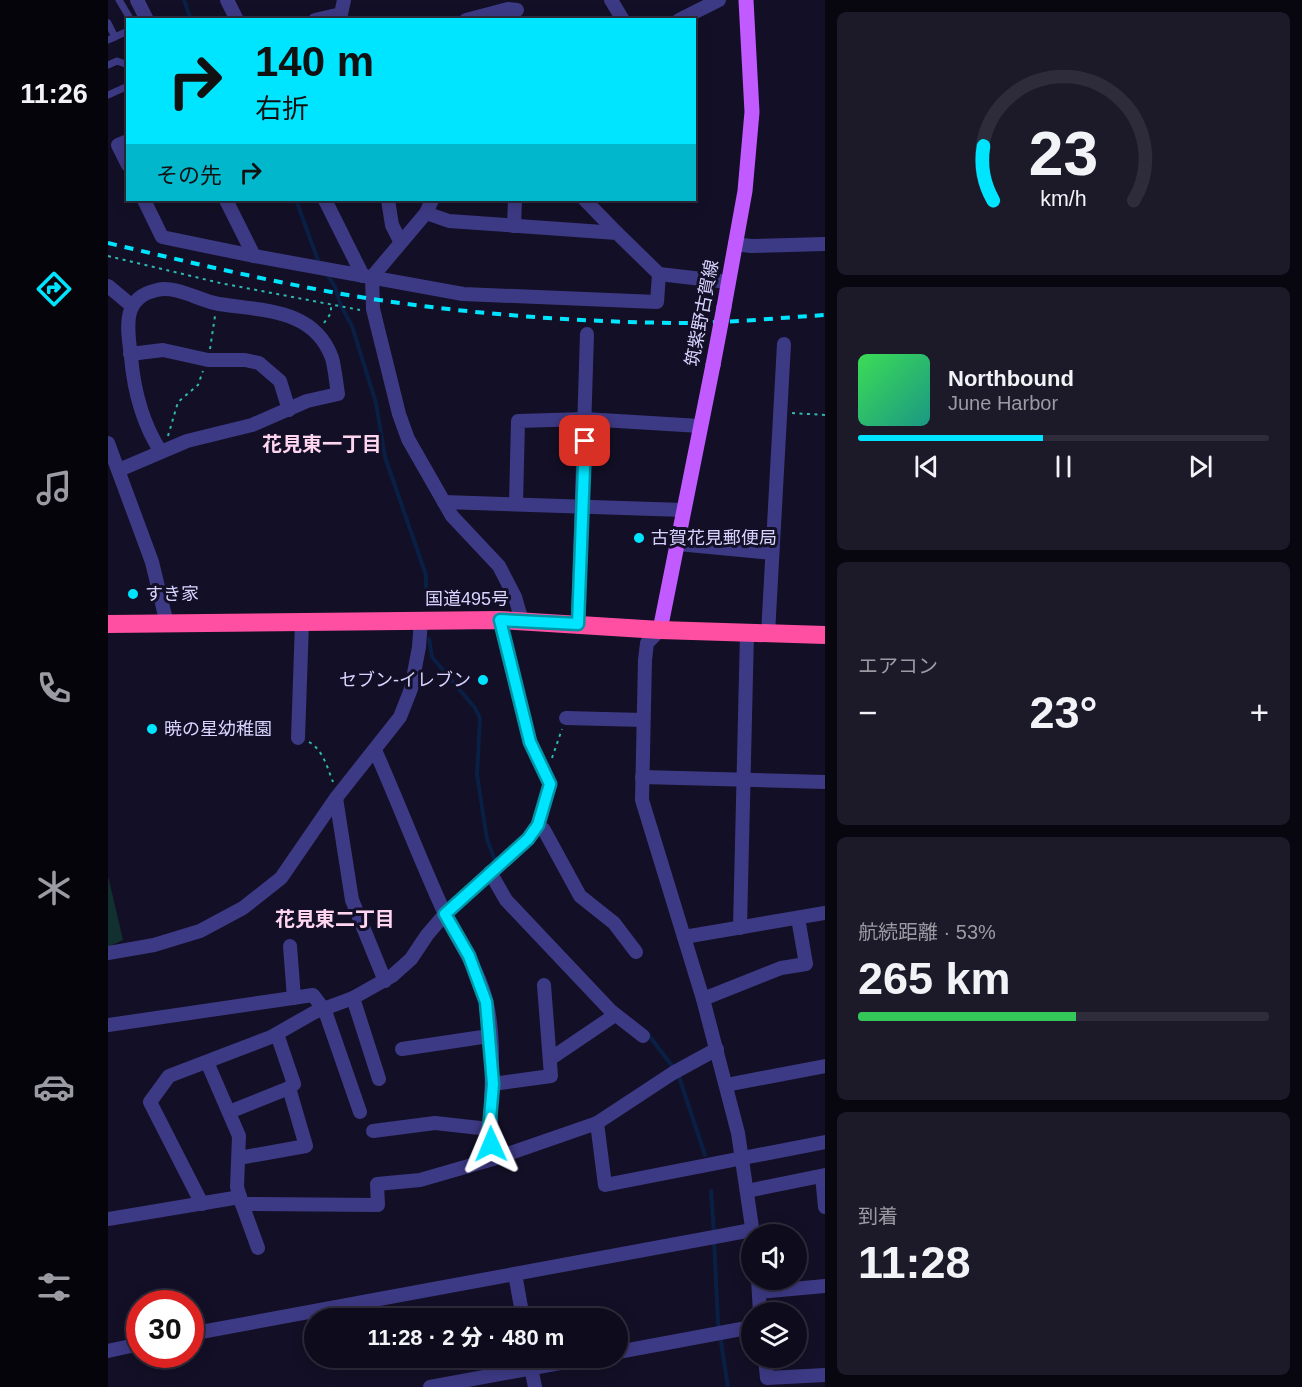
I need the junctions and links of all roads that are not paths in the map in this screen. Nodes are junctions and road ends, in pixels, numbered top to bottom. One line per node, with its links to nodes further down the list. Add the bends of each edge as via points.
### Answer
1 (119, 0): 10 (lane)
2 (137, 0): 11 (street)
3 (227, 0): 12 (street)
4 (344, 0): 13 (street, via 341,14)
5 (610, 0): 15 (street)
6 (719, 0): 8 (street)
7 (746, 0): 37 (main road, 筑紫野古賀線, via 752,112 745,191)
8 (698, 4): 16 (street)
9 (518, 10): 14 (street)
10 (129, 18)
11 (146, 18)
12 (236, 18)
13 (324, 18)
14 (474, 18)
15 (622, 18)
16 (681, 18)
17 (108, 23): 19 (lane)
18 (126, 31): 19 (lane)
19 (111, 39)
20 (126, 64): 21 (lane, via 117,61)
21 (108, 65)
22 (126, 87): 23 (lane)
23 (108, 95)
24 (126, 142): 25 (street, via 118,144)
25 (126, 161)
26 (144, 201): 39 (street, via 162,237)
27 (226, 201): 39 (street)
28 (326, 201): 41 (street)
29 (388, 201): 36 (street, via 392,225)
30 (432, 201): 33 (street)
31 (515, 201): 34 (street)
32 (586, 201): 35 (street)
33 (426, 213): 34 (street, via 449,221); 36 (street)
34 (514, 226): 35 (street)
35 (616, 233): 40 (street)
36 (400, 241): 41 (street)
37 (735, 244): 38 (street); 42 (main road, 筑紫野古賀線)
38 (825, 244)
39 (254, 256): 41 (street)
40 (659, 274): 41 (street, via 657,302 463,294); 42 (street)
41 (367, 277): 54 (street, via 399,414 408,439)
42 (728, 282): 50 (main road, 筑紫野古賀線, bridge)
43 (108, 286): 44 (street)
44 (132, 306): 47 (street, via 126,326); 48 (street, via 158,289 168,290 217,304 283,312 314,330 332,358 338,394)
45 (587, 334): 49 (street)
46 (783, 344): 59 (street)
47 (130, 354): 48 (street, via 163,350 208,360 258,363 280,381); 52 (street, via 137,399)
48 (289, 410): 52 (street)
49 (585, 419): 50 (street); 55 (street, via 518,421); 56 (street)
50 (700, 426): 57 (main road, 筑紫野古賀線)
51 (108, 443): 53 (street)
52 (161, 452): 53 (street)
53 (119, 470): 65 (street, via 152,562)
54 (444, 502): 55 (street); 62 (street, via 452,516 499,566)
55 (516, 504): 56 (street)
56 (584, 506): 57 (street); 66 (street)
57 (684, 510): 58 (main road, 筑紫野古賀線)
58 (678, 544): 59 (street); 67 (main road, 筑紫野古賀線)
59 (772, 553): 69 (street)
60 (421, 620): 61 (highway, 国道495号); 63 (highway, 国道495号); 74 (street, via 406,705)
61 (500, 620): 62 (highway, 国道495号); 79 (street, via 530,742 550,784)
62 (522, 621): 66 (highway, 国道495号)
63 (302, 622): 65 (highway, 国道495号); 73 (street)
64 (108, 624): 65 (highway, 国道495号)
65 (167, 624)
66 (578, 624): 67 (highway, 国道495号)
67 (660, 630): 68 (highway, 国道495号); 72 (street, via 647,643)
68 (747, 633): 69 (highway, 国道495号); 76 (street)
69 (768, 634): 70 (highway, 国道495号)
70 (825, 635)
71 (566, 718): 72 (street)
72 (643, 720): 75 (street)
73 (298, 738)
74 (375, 750): 78 (street); 82 (street)
75 (642, 777): 76 (street); 85 (street, via 642,800)
76 (745, 778): 77 (street); 84 (street)
77 (825, 782)
78 (336, 798): 88 (street, via 281,878 243,908 200,931); 89 (street, via 352,900)
79 (538, 825): 80 (street, via 528,839); 87 (street, via 580,896 614,923)
80 (490, 872): 82 (street); 95 (street, via 506,900)
81 (825, 913): 83 (street)
82 (445, 914): 89 (street, via 411,959); 98 (street, via 479,980 486,1002)
83 (798, 918): 84 (street); 93 (street, via 806,964 781,968)
84 (740, 928): 85 (street)
85 (684, 937): 93 (street)
86 (290, 946): 91 (street)
87 (636, 952)
88 (108, 953)
89 (385, 981): 92 (street)
90 (544, 985): 102 (street)
91 (294, 998): 94 (street, via 313,995); 96 (street)
92 (353, 998): 94 (street); 105 (street)
93 (703, 999): 101 (street)
94 (325, 1011): 97 (street, via 315,1012); 110 (street)
95 (615, 1015): 99 (street); 102 (street)
96 (108, 1025)
97 (277, 1034): 103 (street); 108 (street, via 294,1084)
98 (489, 1036): 100 (street); 106 (street)
99 (643, 1036)
100 (402, 1049)
101 (717, 1049): 107 (street); 111 (street)
102 (550, 1059): 106 (street, via 551,1076)
103 (207, 1062): 109 (street); 121 (street, via 169,1076 150,1102)
104 (825, 1066): 107 (street)
105 (380, 1079)
106 (493, 1084): 112 (street)
107 (726, 1085): 117 (street)
108 (289, 1088): 109 (street); 115 (street, via 306,1146)
109 (229, 1112): 115 (street, via 239,1136)
110 (360, 1112)
111 (597, 1123): 116 (street); 117 (street, via 605,1185)
112 (489, 1130): 113 (street, via 435,1124); 116 (street)
113 (373, 1131)
114 (825, 1142): 117 (street)
115 (239, 1158): 120 (street, via 237,1188)
116 (493, 1159): 120 (street, via 420,1180 378,1184 378,1205)
117 (742, 1159): 119 (street)
118 (824, 1175): 119 (street); 122 (street)
119 (747, 1191): 124 (street)
120 (241, 1201): 121 (street); 126 (street)
121 (202, 1204): 123 (street)
122 (825, 1207)
123 (108, 1219)
124 (752, 1224)
125 (741, 1233): 127 (street)
126 (258, 1248)
127 (515, 1274): 130 (street); 132 (street)
128 (807, 1287): 129 (street)
129 (825, 1287)
130 (521, 1308)
131 (741, 1329): 134 (street)
132 (204, 1331)
133 (126, 1347): 135 (street)
134 (628, 1350)
135 (108, 1351)
136 (509, 1368): 140 (street)
137 (531, 1368): 141 (street)
138 (766, 1368): 139 (street, via 767,1378)
139 (825, 1375)
140 (430, 1387)
141 (535, 1387)

